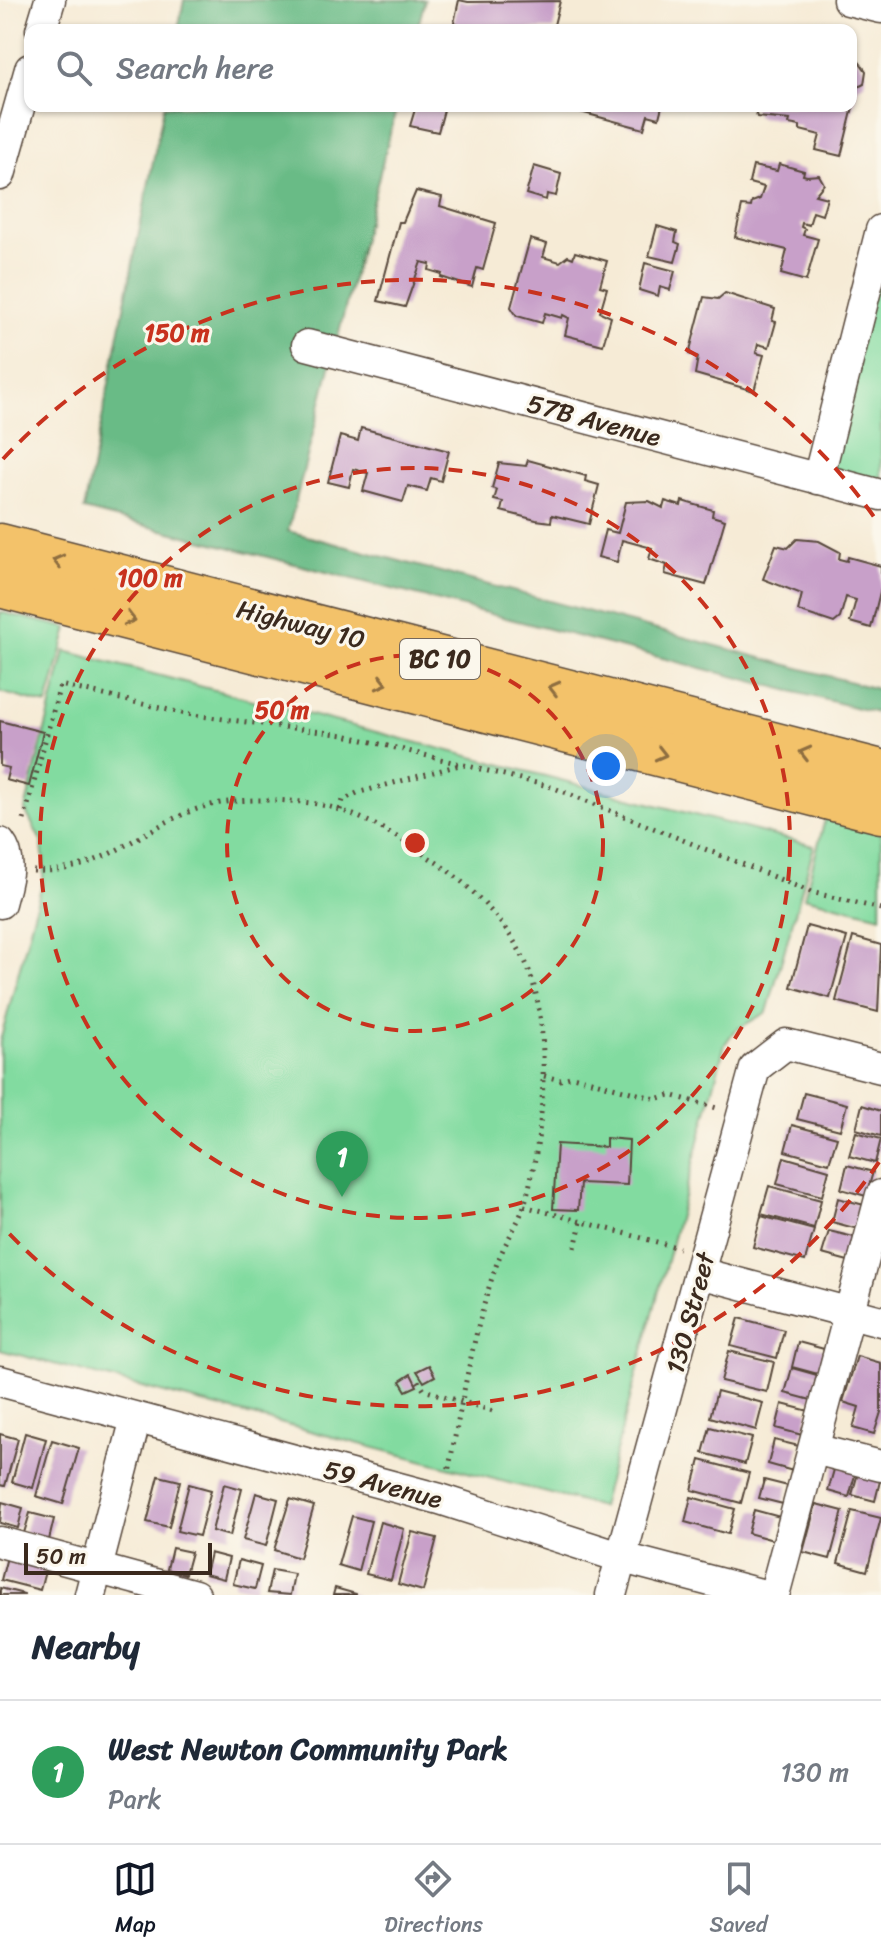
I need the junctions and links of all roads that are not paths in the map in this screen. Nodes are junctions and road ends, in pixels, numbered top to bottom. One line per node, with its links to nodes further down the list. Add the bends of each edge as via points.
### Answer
1 (50, 0): 4 (street)
2 (848, 0): 3 (street)
3 (881, 8)
4 (43, 24)
5 (24, 90): 6 (street)
6 (0, 175)
7 (881, 230): 9 (street)
8 (307, 345): 9 (street, 57B Avenue)
9 (818, 479): 10 (street, 57B Avenue)
10 (881, 495)
11 (0, 546): 13 (highway, Highway 10 / BC 10, one-way to 11)
12 (0, 585): 14 (highway, Highway 10 / BC 10, one-way to 14)
13 (881, 772)
14 (881, 811)
15 (9, 855): 16 (street)
16 (0, 903)
17 (881, 1068): 19 (street, 130 Street, via 786,1044 755,1068)
18 (881, 1195): 20 (street)
19 (696, 1262): 20 (street); 27 (street, 130 Street)
20 (851, 1313): 21 (street); 24 (street)
21 (881, 1321)
22 (0, 1381): 23 (street, 59 Avenue)
23 (136, 1418): 27 (street, 59 Avenue, via 440,1499); 28 (street)
24 (814, 1449): 25 (street); 32 (street)
25 (881, 1466)
26 (0, 1542): 28 (street)
27 (623, 1558): 30 (street, 130 Street); 31 (street, 59 Avenue)
28 (93, 1582): 29 (street)
29 (195, 1595)
30 (611, 1595)
31 (764, 1595)
32 (774, 1595)

